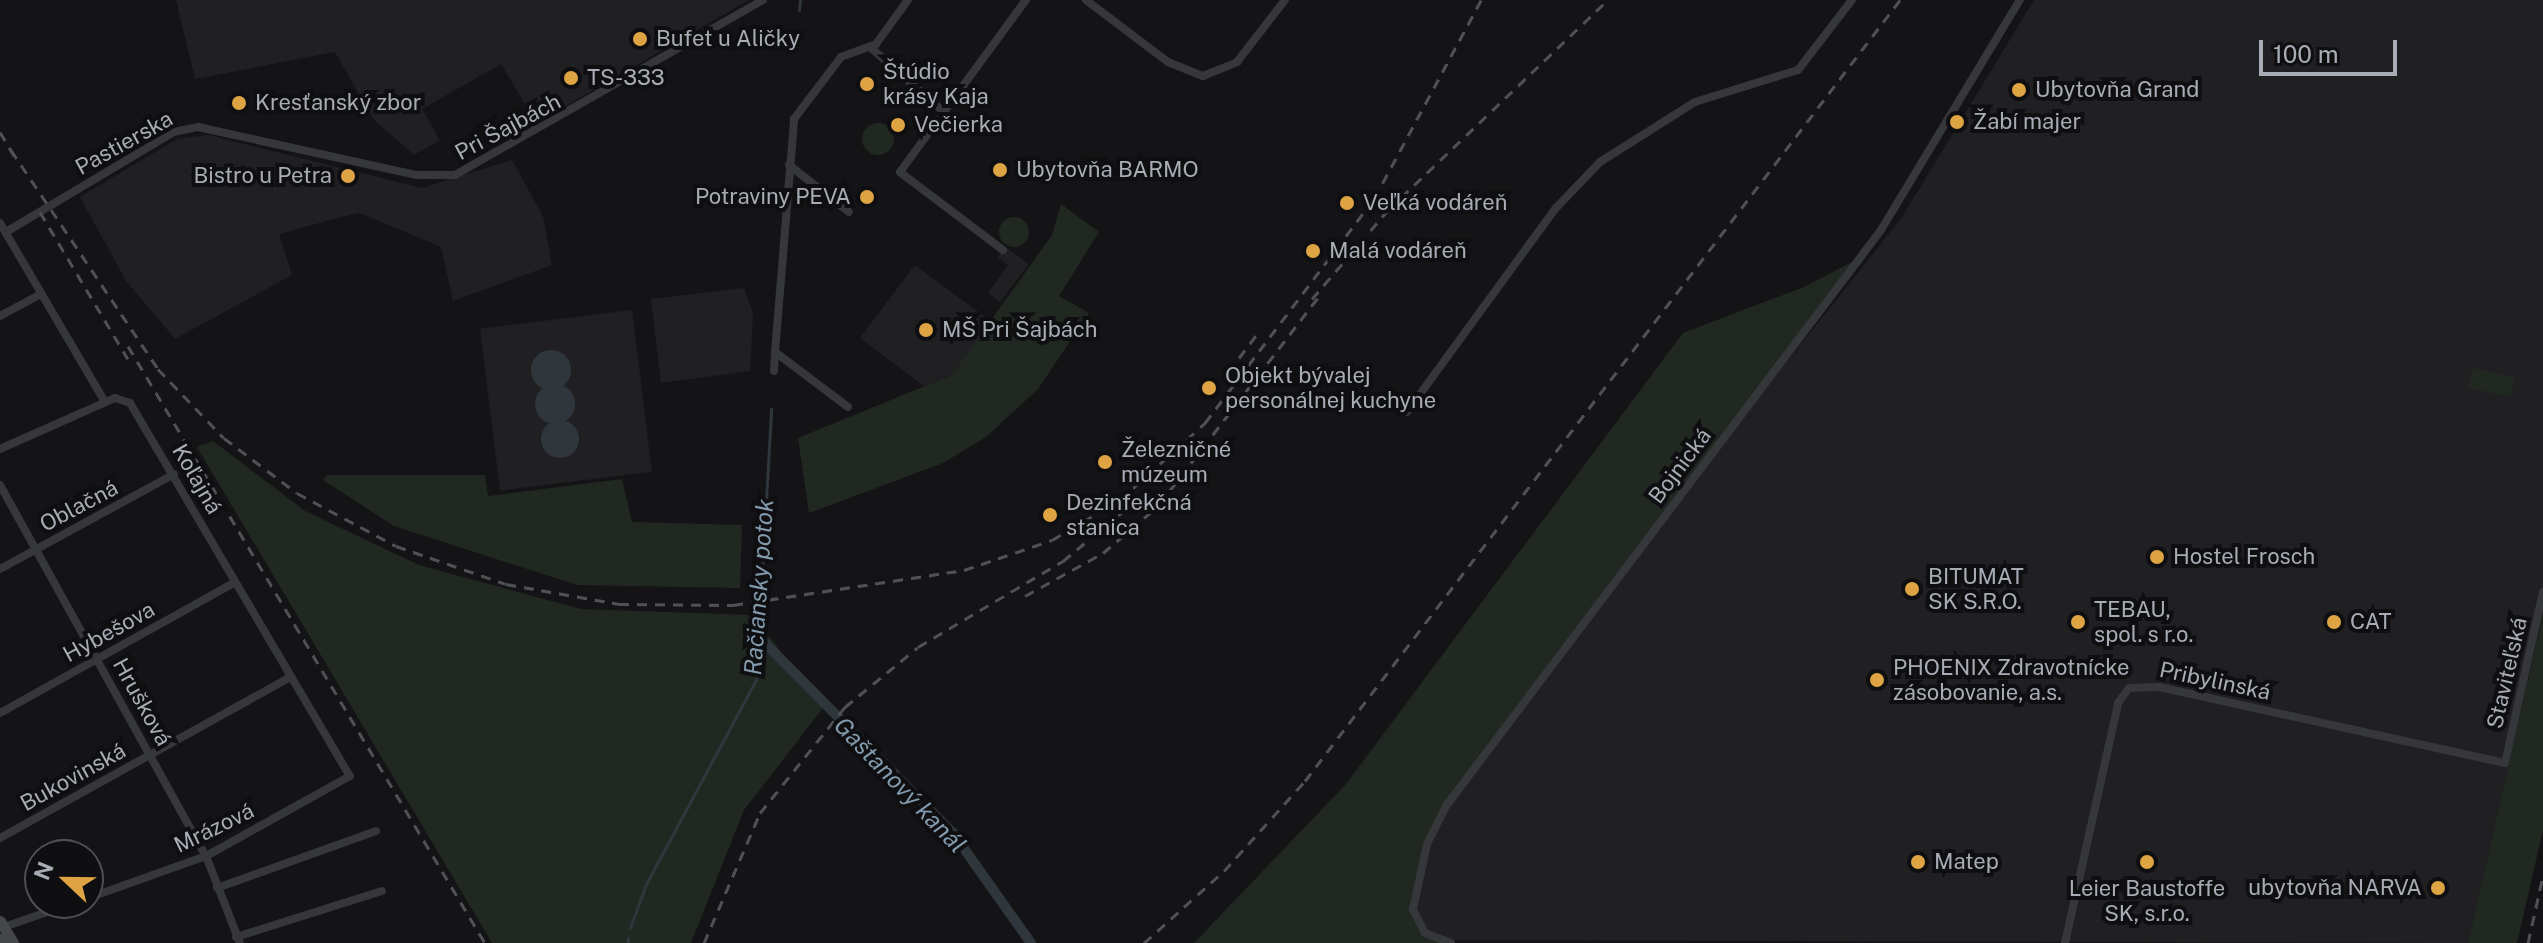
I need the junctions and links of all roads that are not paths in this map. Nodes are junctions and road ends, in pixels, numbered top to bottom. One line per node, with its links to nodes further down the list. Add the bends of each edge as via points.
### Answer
1 (763, 0): 10 (street, Pri Šajbách, via 455,175 417,175)
2 (908, 0): 8 (street)
3 (1026, 0): 9 (street)
4 (1086, 0): 5 (street, via 1168,62 1203,76 1223,72)
5 (1285, 0)
6 (1852, 0): 21 (street, via 1798,70 1695,102 1600,162 1556,208 1407,412)
7 (2020, 0): 46 (street, Bojnická, via 1886,224 1446,806 1427,844 1413,909 1425,933)
8 (870, 47): 9 (street, via 882,64); 11 (street, via 841,57 794,119)
9 (944, 112): 15 (street, via 900,172)
10 (198, 127): 14 (street, Pastierska, via 174,132)
11 (789, 165): 12 (street); 18 (street)
12 (849, 212)
13 (0, 223): 14 (street)
14 (6, 232): 16 (street)
15 (1003, 250)
16 (41, 294): 17 (street); 20 (street)
17 (0, 316)
18 (775, 352): 19 (street); 22 (street)
19 (774, 371)
20 (105, 402): 23 (street); 24 (street, Koľajná, via 118,397 131,404)
21 (1398, 405)
22 (848, 407)
23 (0, 449)
24 (174, 474): 26 (street, Oblačná); 28 (street, Koľajná)
25 (0, 485): 26 (street, Hrušková)
26 (34, 550): 27 (street, Oblačná); 30 (street, Hrušková)
27 (0, 569)
28 (235, 582): 30 (street, Hybešova); 31 (street, Koľajná)
29 (2543, 592): 34 (street, Staviteľská)
30 (98, 659): 32 (street, Hybešova); 33 (street, Hrušková)
31 (290, 677): 33 (street, Bukovinská); 35 (street, Koľajná)
32 (0, 713)
33 (151, 755): 37 (street, Bukovinská); 38 (street, Hrušková)
34 (2505, 763): 47 (street, Pribylinská, via 2136,685 2118,703)
35 (350, 776): 38 (street, Mrázová)
36 (376, 831): 39 (street)
37 (0, 838)
38 (206, 856): 39 (street, Hrušková); 41 (street, Mrázová)
39 (217, 888): 44 (street, Hrušková)
40 (382, 891): 44 (street)
41 (104, 892)
42 (34, 919): 43 (street)
43 (2, 932): 45 (main road)
44 (238, 940)
45 (13, 943)
46 (1451, 943)
47 (2065, 943)

